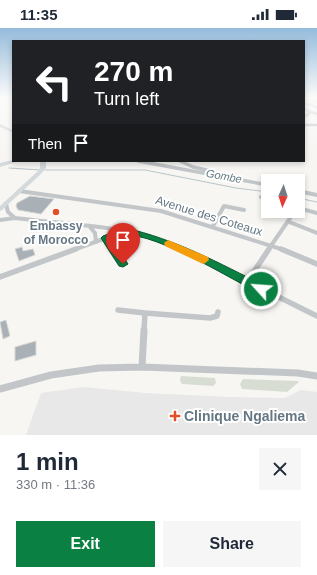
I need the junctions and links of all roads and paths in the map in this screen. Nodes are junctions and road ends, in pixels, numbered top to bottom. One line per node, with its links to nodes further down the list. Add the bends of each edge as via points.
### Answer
1 (0, 125): 4 (main road)
2 (305, 125): 3 (street)
3 (317, 125)
4 (12, 131)
5 (12, 160): 9 (main road)
6 (12, 162): 9 (main road)
7 (144, 162): 12 (street)
8 (183, 162): 11 (street, via 203,170)
9 (0, 164)
10 (42, 167): 13 (main road)
11 (261, 182)
12 (261, 183)
13 (19, 191): 16 (main road); 25 (street, Avenue des Coteaux, via 149,208)
14 (305, 191): 15 (street)
15 (317, 193)
16 (6, 204): 17 (main road); 21 (street, via 8,212)
17 (0, 209)
18 (244, 210): 25 (street, via 224,206)
19 (305, 210): 20 (street)
20 (317, 213)
21 (16, 218): 23 (street); 26 (street)
22 (291, 218): 24 (street)
23 (0, 220)
24 (289, 222): 28 (street); 31 (street)
25 (213, 226): 31 (street, Avenue des Coteaux)
26 (90, 227): 27 (street); 30 (street, via 95,233)
27 (125, 232): 29 (street); 35 (street, via 177,247)
28 (317, 233)
29 (106, 238): 30 (street); 32 (street)
30 (96, 242): 34 (street)
31 (273, 246): 33 (street, Avenue des Coteaux); 35 (street)
32 (123, 264)
33 (317, 264)
34 (0, 276)
35 (247, 282): 39 (street)
36 (118, 310): 38 (street)
37 (218, 312): 38 (street, via 210,318)
38 (145, 313): 40 (street)
39 (317, 316)
40 (142, 367): 41 (street, via 298,373); 42 (street, via 71,371)
41 (317, 376)
42 (0, 389)

